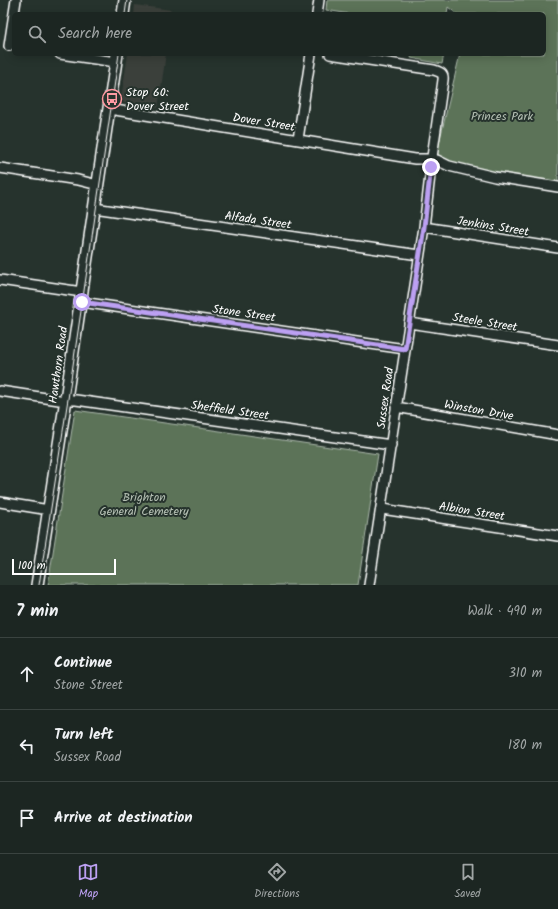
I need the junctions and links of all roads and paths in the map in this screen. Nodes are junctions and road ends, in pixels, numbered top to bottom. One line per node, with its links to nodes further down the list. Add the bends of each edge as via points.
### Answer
1 (16, 0): 4 (street)
2 (125, 0): 5 (main road)
3 (319, 0): 6 (street)
4 (14, 12)
5 (123, 12)
6 (317, 12)
7 (12, 23): 8 (street)
8 (8, 46)
9 (88, 56): 12 (street)
10 (311, 56): 14 (street)
11 (343, 56): 15 (street, Sussex Road, via 434,70 442,74)
12 (116, 58): 13 (main road, Hawthorn Road)
13 (109, 109): 14 (street, Dover Street); 17 (main road, Hawthorn Road)
14 (298, 139): 15 (street, Dover Street)
15 (432, 162): 18 (street, Dover Street, via 495,177); 20 (street, Sussex Road)
16 (0, 168): 17 (street)
17 (98, 183): 19 (main road, Hawthorn Road)
18 (558, 187)
19 (94, 208): 22 (street, Alfada Street); 24 (main road, Hawthorn Road)
20 (424, 227): 21 (street, Jenkins Street); 22 (street, Sussex Road)
21 (558, 248)
22 (419, 255): 25 (street, Sussex Road)
23 (0, 280): 24 (street, Stone Street)
24 (81, 297): 27 (street, Stone Street); 29 (main road, Hawthorn Road)
25 (409, 322): 26 (street, Steele Street); 27 (street, Sussex Road)
26 (558, 345)
27 (405, 349): 30 (street, Sussex Road)
28 (0, 391): 29 (street, Sheffield Street)
29 (66, 399): 32 (street, Sheffield Street); 35 (main road, Hawthorn Road)
30 (396, 407): 31 (street, Winston Drive); 32 (street, Sussex Road)
31 (558, 436)
32 (391, 445): 34 (street, Sussex Road)
33 (0, 502): 35 (street)
34 (382, 509): 36 (street, Albion Street); 38 (street, Sussex Road)
35 (49, 510): 37 (main road, Hawthorn Road)
36 (558, 536)
37 (37, 585)
38 (370, 585)

